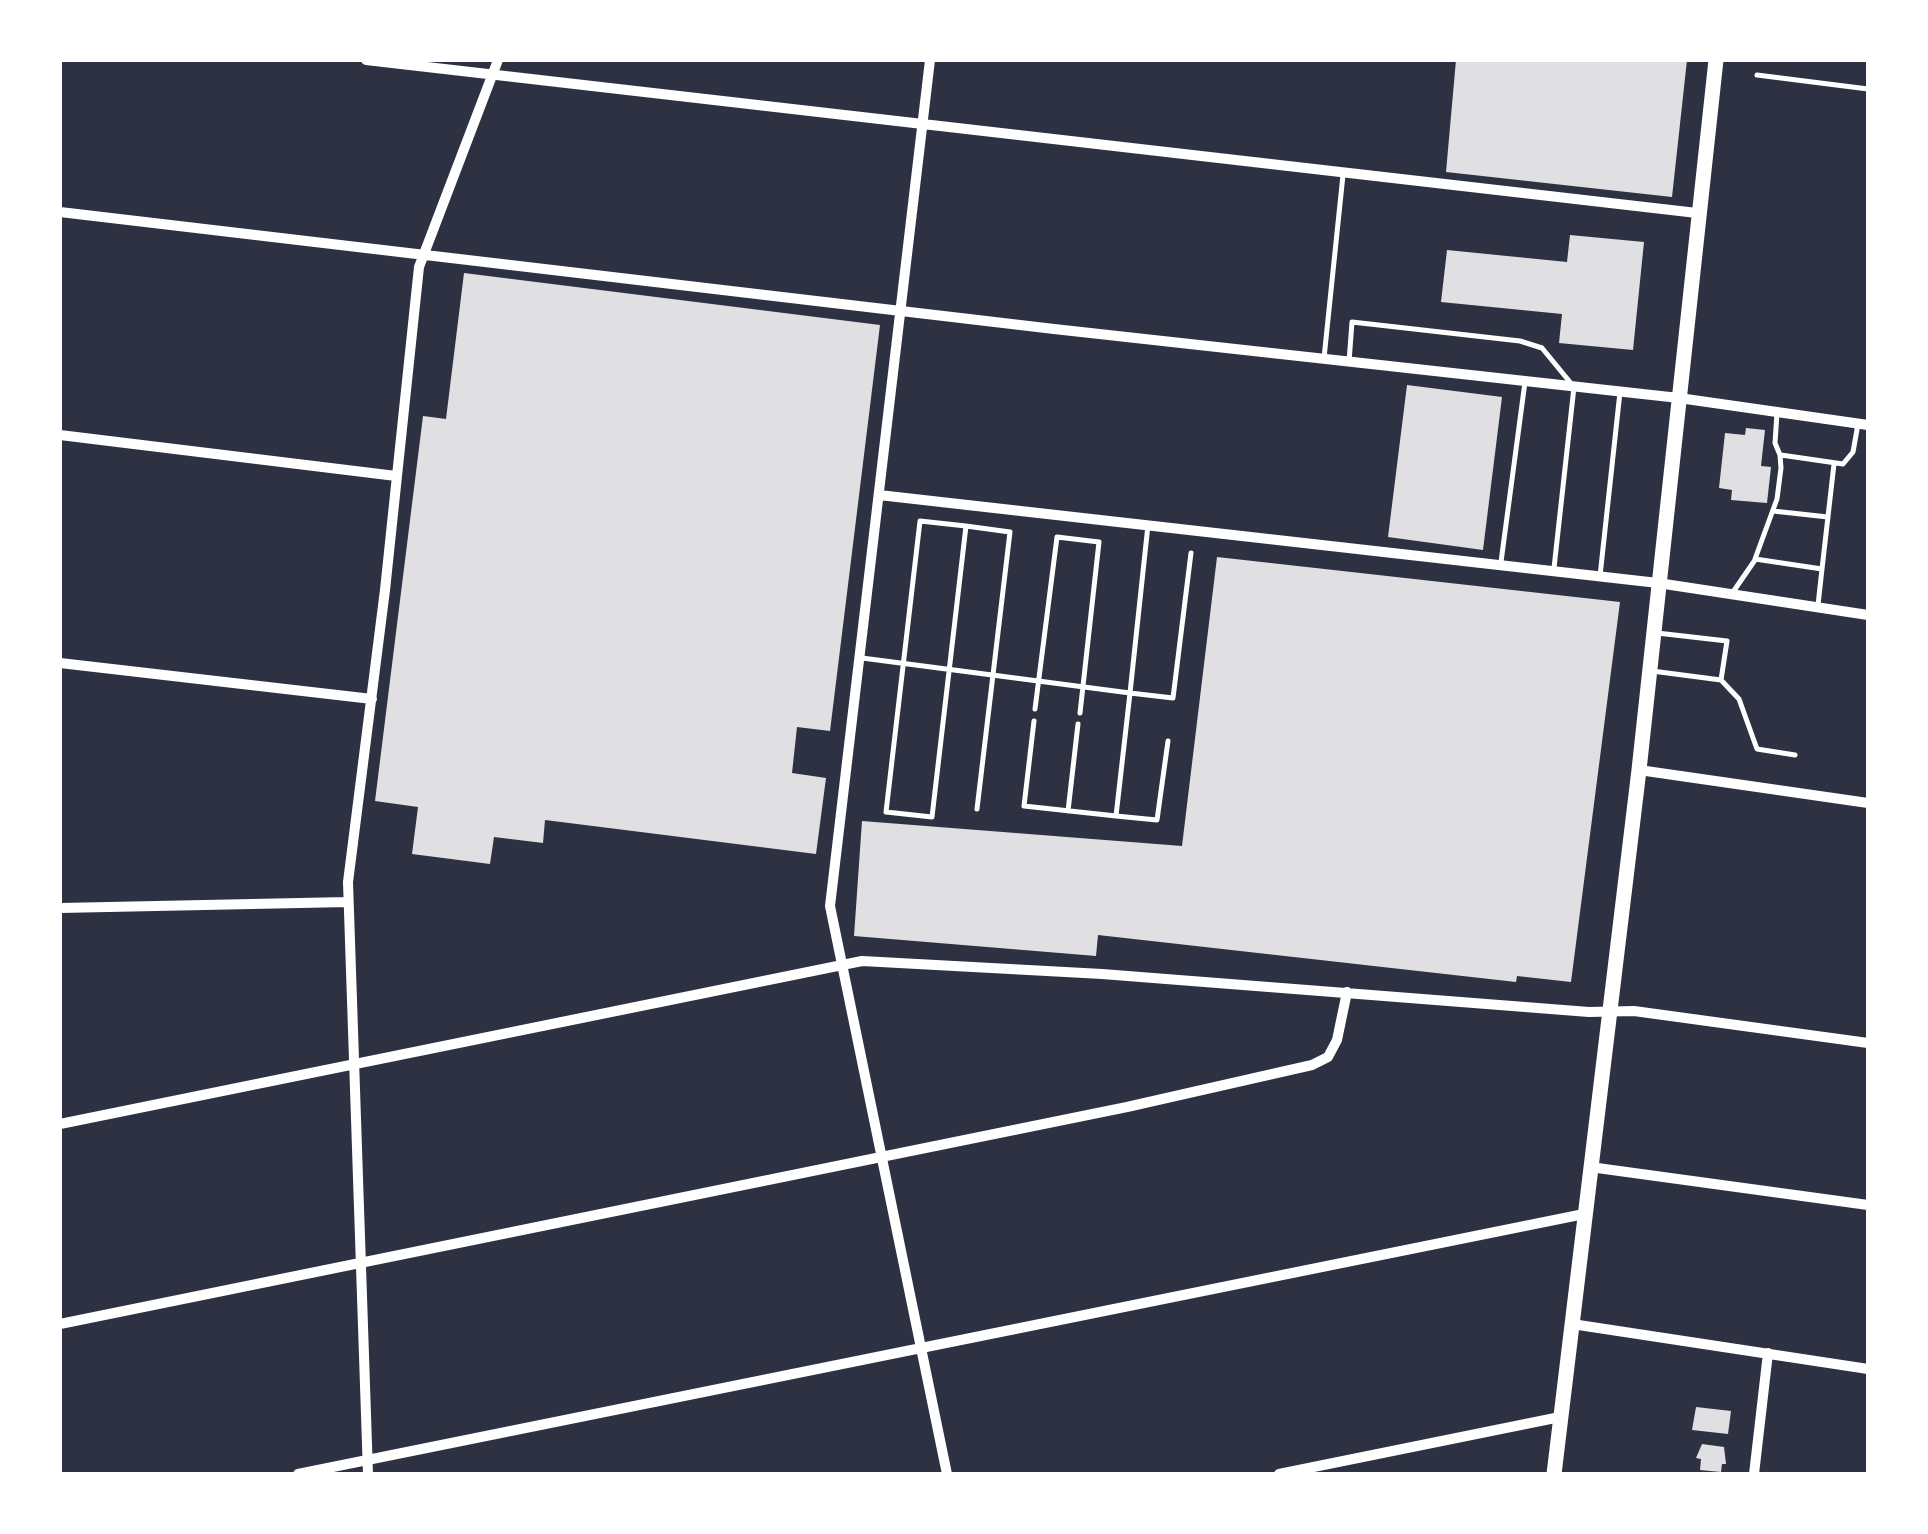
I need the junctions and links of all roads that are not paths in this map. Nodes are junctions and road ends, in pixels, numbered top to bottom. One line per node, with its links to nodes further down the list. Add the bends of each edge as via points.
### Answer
1 (366, 60): 5 (street)
2 (498, 60): 5 (street)
3 (930, 60): 8 (street)
4 (1716, 60): 11 (main road)
5 (493, 74): 8 (street); 12 (street)
6 (1757, 75): 7 (lane)
7 (1868, 88)
8 (924, 124): 9 (street); 13 (street)
9 (1344, 172): 11 (street); 14 (lane)
10 (60, 212): 12 (street)
11 (1697, 212): 19 (main road)
12 (424, 254): 13 (street); 25 (street)
13 (900, 308): 14 (street); 26 (street)
14 (1323, 360): 15 (street)
15 (1349, 363): 16 (street); 17 (lane, via 1352,322 1371,324 1533,345)
16 (1525, 382): 17 (street); 33 (lane)
17 (1574, 388): 18 (street); 35 (lane)
18 (1620, 392): 19 (street); 36 (lane)
19 (1678, 398): 20 (street); 37 (main road)
20 (1777, 413): 21 (street); 23 (lane)
21 (1863, 424): 24 (lane, via 1850,458)
22 (60, 435): 25 (street)
23 (1780, 455): 24 (lane); 27 (lane)
24 (1834, 464): 28 (lane)
25 (396, 476): 52 (street)
26 (879, 496): 30 (street); 42 (street)
27 (1773, 511): 28 (lane); 32 (lane)
28 (1828, 517): 34 (lane)
29 (966, 526): 44 (lane, via 920,521); 45 (lane); 47 (lane, via 1010,532)
30 (1148, 526): 33 (street); 51 (lane)
31 (1191, 553): 51 (lane, via 1174,698)
32 (1755, 559): 34 (lane); 38 (lane)
33 (1500, 565): 35 (street)
34 (1822, 569): 39 (lane)
35 (1554, 571): 36 (street)
36 (1600, 576): 37 (street)
37 (1658, 583): 38 (street); 41 (main road)
38 (1731, 594): 39 (street)
39 (1817, 607): 40 (street)
40 (1868, 615)
41 (1653, 632): 46 (main road); 48 (lane, via 1727,641)
42 (859, 657): 44 (lane); 66 (street, via 830,906)
43 (60, 663): 52 (street)
44 (904, 664): 45 (lane); 45 (lane, via 886,812 932,817)
45 (948, 670): 47 (lane)
46 (1649, 670): 48 (lane); 59 (main road)
47 (993, 676): 49 (lane); 61 (lane)
48 (1721, 680): 58 (lane, via 1738,699 1757,749)
49 (1038, 682): 50 (lane); 50 (lane, via 1057,537 1100,542); 53 (lane)
50 (1082, 687): 51 (lane); 54 (lane)
51 (1130, 693): 63 (lane)
52 (372, 699): 64 (street)
53 (1035, 709)
54 (1080, 713)
55 (1034, 720): 62 (lane, via 1024,806)
56 (1078, 724): 62 (lane)
57 (1168, 741): 63 (lane, via 1157,820)
58 (1795, 756)
59 (1639, 770): 60 (street); 68 (main road)
60 (1868, 803)
61 (977, 809)
62 (1068, 811): 63 (lane)
63 (1116, 816)
64 (348, 902): 65 (street); 70 (street)
65 (60, 908)
66 (842, 964): 67 (street); 70 (street); 72 (street)
67 (1347, 992): 68 (street); 72 (street, via 1337,1040 1328,1057 1312,1064)
68 (1609, 1011): 69 (street); 73 (main road)
69 (1868, 1043)
70 (354, 1063): 71 (street); 76 (street)
71 (60, 1124)
72 (881, 1156): 76 (street); 79 (street)
73 (1590, 1167): 74 (street); 75 (main road)
74 (1868, 1205)
75 (1584, 1214): 78 (main road); 79 (street)
76 (361, 1264): 77 (street); 83 (street)
77 (60, 1324)
78 (1572, 1324): 80 (street); 82 (main road)
79 (920, 1348): 83 (street); 86 (street)
80 (1768, 1352): 81 (street); 89 (street)
81 (1868, 1369)
82 (1560, 1417): 87 (street); 88 (main road)
83 (367, 1460): 84 (street); 85 (street)
84 (298, 1474)
85 (368, 1474)
86 (947, 1474)
87 (1279, 1474)
88 (1554, 1474)
89 (1754, 1474)

